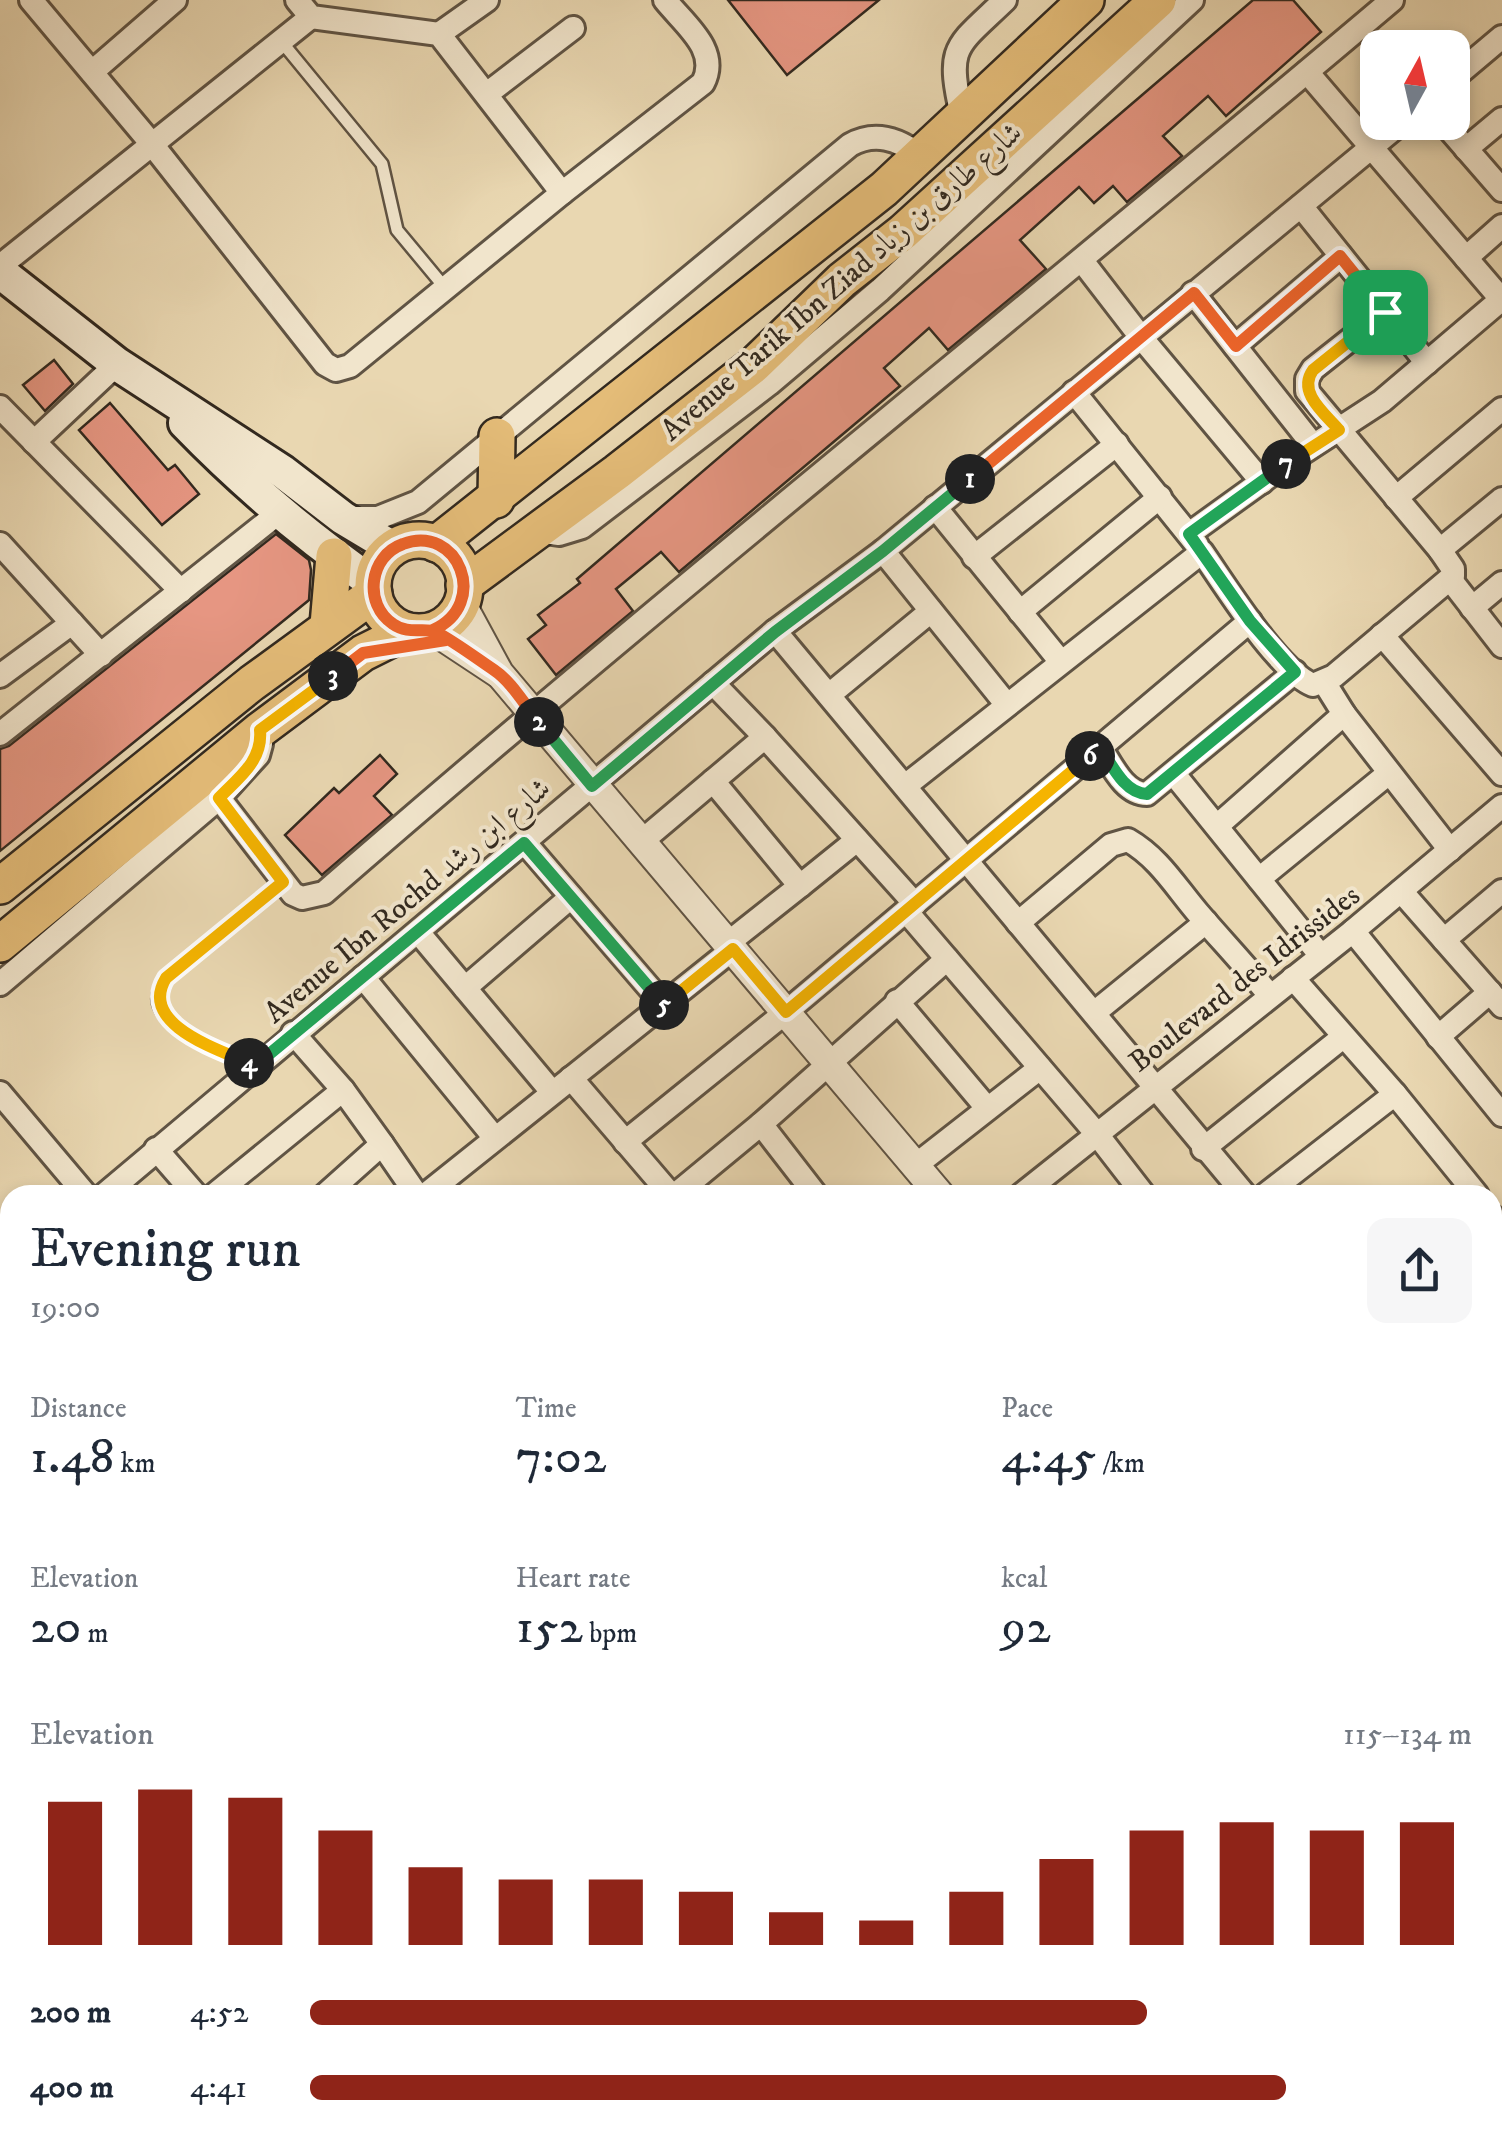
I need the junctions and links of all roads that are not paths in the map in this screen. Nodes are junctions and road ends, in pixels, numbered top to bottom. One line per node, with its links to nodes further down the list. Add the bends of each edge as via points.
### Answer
1 (30, 0): 16 (street)
2 (176, 0): 16 (street)
3 (487, 0): 12 (street)
4 (665, 0): 28 (street, via 707,50 703,83)
5 (1005, 0): 19 (street, via 964,40 953,61)
6 (1086, 0): 19 (main road, Avenue Tarik Ibn Ziad شارع طارق بن زياد)
7 (1158, 0): 43 (main road, Avenue Tarik Ibn Ziad شارع طارق بن زياد, via 842,280)
8 (1192, 0): 43 (street, via 880,290)
9 (1392, 0): 17 (street)
10 (304, 8): 12 (street); 14 (street)
11 (573, 28): 18 (street)
12 (440, 34): 18 (street)
13 (1502, 37): 15 (street)
14 (281, 41): 23 (street); 35 (lane, via 382,164 396,230)
15 (1470, 65)
16 (92, 72): 23 (street)
17 (1308, 72): 24 (street); 33 (street)
18 (488, 93): 28 (street)
19 (962, 116): 26 (main road, Avenue Tarik Ibn Ziad شارع طارق بن زياد)
20 (1502, 119): 25 (street)
21 (1381, 140): 24 (street, Avenue Ibn Rochd شارع ابن رشد)
22 (1458, 140): 25 (street)
23 (151, 143): 34 (street); 35 (street, via 336,370 350,366)
24 (1372, 148): 29 (street, Avenue Ibn Rochd شارع ابن رشد); 32 (street)
25 (1466, 149): 27 (street)
26 (919, 155): 49 (street, via 886,138 850,145); 57 (main road, Avenue Tarik Ibn Ziad شارع طارق بن زياد, via 817,245)
27 (1502, 190)
28 (562, 192): 35 (street)
29 (1301, 206): 31 (street); 36 (street, Avenue Ibn Rochd شارع ابن رشد)
30 (1502, 226): 32 (street)
31 (1340, 256): 38 (street); 40 (street)
32 (1466, 258): 37 (street)
33 (1082, 262): 39 (street); 93 (street)
34 (0, 269): 42 (main road)
35 (446, 289)
36 (1194, 293): 39 (street, Avenue Ibn Rochd شارع ابن رشد); 40 (street)
37 (1502, 300): 41 (street)
38 (1385, 312): 41 (street); 48 (street, via 1306,379)
39 (1140, 336): 45 (street, Avenue Ibn Rochd شارع ابن رشد); 53 (street)
40 (1236, 346): 52 (street)
41 (1427, 363): 48 (street)
42 (117, 364): 44 (main road); 50 (street)
43 (762, 374): 73 (main road, Avenue Tarik Ibn Ziad شارع طارق بن زياد, via 538,531)
44 (151, 387): 59 (main road); 60 (main road)
45 (1074, 392): 51 (street); 58 (street, Avenue Ibn Rochd شارع ابن رشد)
46 (0, 408): 50 (street)
47 (1502, 409): 55 (street)
48 (1339, 430): 52 (street); 55 (street)
49 (497, 436): 57 (main road); 60 (street, via 408,508 378,518)
50 (34, 442): 72 (street)
51 (1117, 444): 54 (street); 68 (street)
52 (1313, 445): 53 (street)
53 (1262, 482): 61 (street)
54 (1160, 498): 61 (street); 76 (street)
55 (1396, 498): 65 (street)
56 (1502, 499): 65 (street)
57 (496, 500): 63 (main road, Avenue Tarik Ibn Ziad شارع طارق بن زياد)
58 (935, 508): 66 (street, Avenue Ibn Rochd شارع ابن رشد); 68 (street)
59 (280, 511): 67 (main road); 72 (street)
60 (344, 518): 64 (main road)
61 (1196, 543): 77 (street); 85 (street)
62 (0, 544): 78 (street)
63 (436, 544): 64 (main road); 73 (main road, via 458,563)
64 (393, 548): 71 (main road, via 382,559)
65 (1440, 550): 69 (street, via 1453,569)
66 (883, 551): 75 (street); 80 (street, Avenue Ibn Rochd شارع ابن رشد)
67 (334, 556): 71 (main road); 79 (main road)
68 (974, 556): 76 (street)
69 (1450, 579): 74 (street); 82 (street)
70 (1502, 584): 74 (street)
71 (374, 588): 79 (main road); 81 (main road, via 393,625)
72 (181, 591): 84 (street)
73 (463, 594): 81 (main road, Avenue Tarik Ibn Ziad شارع طارق بن زياد, via 450,620); 87 (street)
74 (1472, 608): 83 (street)
75 (931, 611): 91 (street); 92 (street)
76 (1020, 612): 85 (street)
77 (1250, 621): 86 (street); 98 (street)
78 (72, 623): 84 (street); 88 (street)
79 (328, 626): 115 (main road)
80 (775, 632): 90 (street, Avenue Ibn Rochd شارع ابن رشد); 91 (street)
81 (429, 634): 87 (street); 95 (main road, Avenue Tarik Ibn Ziad شارع طارق بن زياد, via 363,653)
82 (1382, 635): 89 (street); 101 (street)
83 (1502, 646)
84 (101, 655): 96 (street)
85 (1061, 662): 92 (street)
86 (1295, 672): 89 (street, via 1308,684); 100 (street)
87 (499, 673): 93 (street)
88 (0, 676)
89 (1324, 682): 94 (street)
90 (712, 683): 97 (street); 103 (street, Avenue Ibn Rochd شارع ابن رشد)
91 (829, 694): 104 (street)
92 (1007, 705): 104 (street)
93 (531, 712): 103 (street); 114 (street, via 324,893 302,898)
94 (1344, 714): 99 (street); 107 (street)
95 (260, 730): 105 (street, via 258,756); 126 (main road, Avenue Tarik Ibn Ziad شارع طارق بن زياد)
96 (0, 734)
97 (765, 737): 102 (street); 108 (street)
98 (1100, 747): 100 (street, via 1134,793 1147,794); 112 (street)
99 (1390, 773): 111 (street); 113 (street)
100 (1174, 774): 107 (street)
101 (1502, 774)
102 (713, 781): 109 (street); 116 (street)
103 (592, 786): 109 (street); 110 (street, Avenue Ibn Rochd شارع ابن رشد)
104 (906, 786): 112 (street)
105 (219, 798): 114 (street); 132 (street)
106 (1502, 806): 111 (street, Boulevard des Idrissides)
107 (1217, 826): 113 (street)
108 (857, 840): 116 (street); 120 (street)
109 (642, 841): 127 (street)
110 (524, 843): 119 (street); 124 (street, Avenue Ibn Rochd شارع ابن رشد)
111 (1450, 850): 117 (street, Boulevard des Idrissides)
112 (965, 859): 120 (street); 122 (street)
113 (1259, 879): 128 (street)
114 (283, 882): 144 (lane, via 166,978 158,1000 197,1040)
115 (0, 886)
116 (800, 886): 127 (street)
117 (1401, 891): 123 (street, Boulevard des Idrissides); 125 (street)
118 (1502, 891): 125 (street)
119 (571, 897): 133 (street); 137 (street)
120 (910, 908): 129 (street); 138 (street)
121 (1206, 922): 122 (street, via 1159,863 1128,840 1105,850); 134 (street); 139 (street)
122 (1018, 923): 139 (street)
123 (1353, 931): 128 (street, Boulevard des Idrissides); 142 (street)
124 (418, 932): 130 (street, Avenue Ibn Rochd شارع ابن رشد); 133 (street)
125 (1444, 940): 135 (street)
126 (0, 944)
127 (731, 946): 137 (street); 138 (street)
128 (1320, 956): 131 (street, Boulevard des Idrissides)
129 (947, 959): 136 (street); 145 (street)
130 (363, 976): 140 (street, Avenue Ibn Rochd شارع ابن رشد); 155 (street)
131 (1293, 978): 134 (street, Boulevard des Idrissides); 141 (street)
132 (0, 984)
133 (465, 988): 146 (street)
134 (1270, 996): 147 (street, Boulevard des Idrissides)
135 (1497, 998): 142 (street)
136 (897, 1001): 143 (street); 151 (street)
137 (665, 1006): 146 (street)
138 (786, 1012): 143 (street); 156 (street)
139 (1094, 1013): 147 (street)
140 (293, 1033): 144 (street, Avenue Ibn Rochd شارع ابن رشد); 148 (street)
141 (1343, 1037): 150 (street); 159 (street)
142 (1438, 1037): 152 (street)
143 (828, 1064): 153 (street); 160 (street)
144 (255, 1066): 158 (street, Avenue Ibn Rochd شارع ابن رشد)
145 (1040, 1068): 151 (street); 154 (street)
146 (562, 1085): 155 (street); 156 (street)
147 (1155, 1086): 154 (street, Boulevard des Idrissides); 159 (street)
148 (343, 1090): 157 (street); 164 (street)
149 (0, 1093): 161 (street)
150 (1395, 1094): 175 (street); 176 (street)
151 (987, 1108): 160 (street)
152 (1502, 1115)
153 (761, 1124): 169 (street); 170 (street)
154 (1096, 1133): 172 (street, Boulevard des Idrissides); 173 (street)
155 (494, 1137): 167 (street)
156 (625, 1142): 168 (street)
157 (382, 1144): 165 (street); 166 (street)
158 (156, 1149): 162 (street, Avenue Ibn Rochd شارع ابن رشد); 163 (street)
159 (1203, 1149): 174 (street)
160 (916, 1165): 171 (street)
161 (78, 1185)
162 (116, 1185)
163 (187, 1185)
164 (226, 1185)
165 (335, 1185)
166 (410, 1185)
167 (437, 1185)
168 (664, 1185)
169 (685, 1185)
170 (800, 1185)
171 (932, 1185)
172 (1033, 1185)
173 (1136, 1185)
174 (1236, 1185)
175 (1278, 1185)
176 (1468, 1185)

